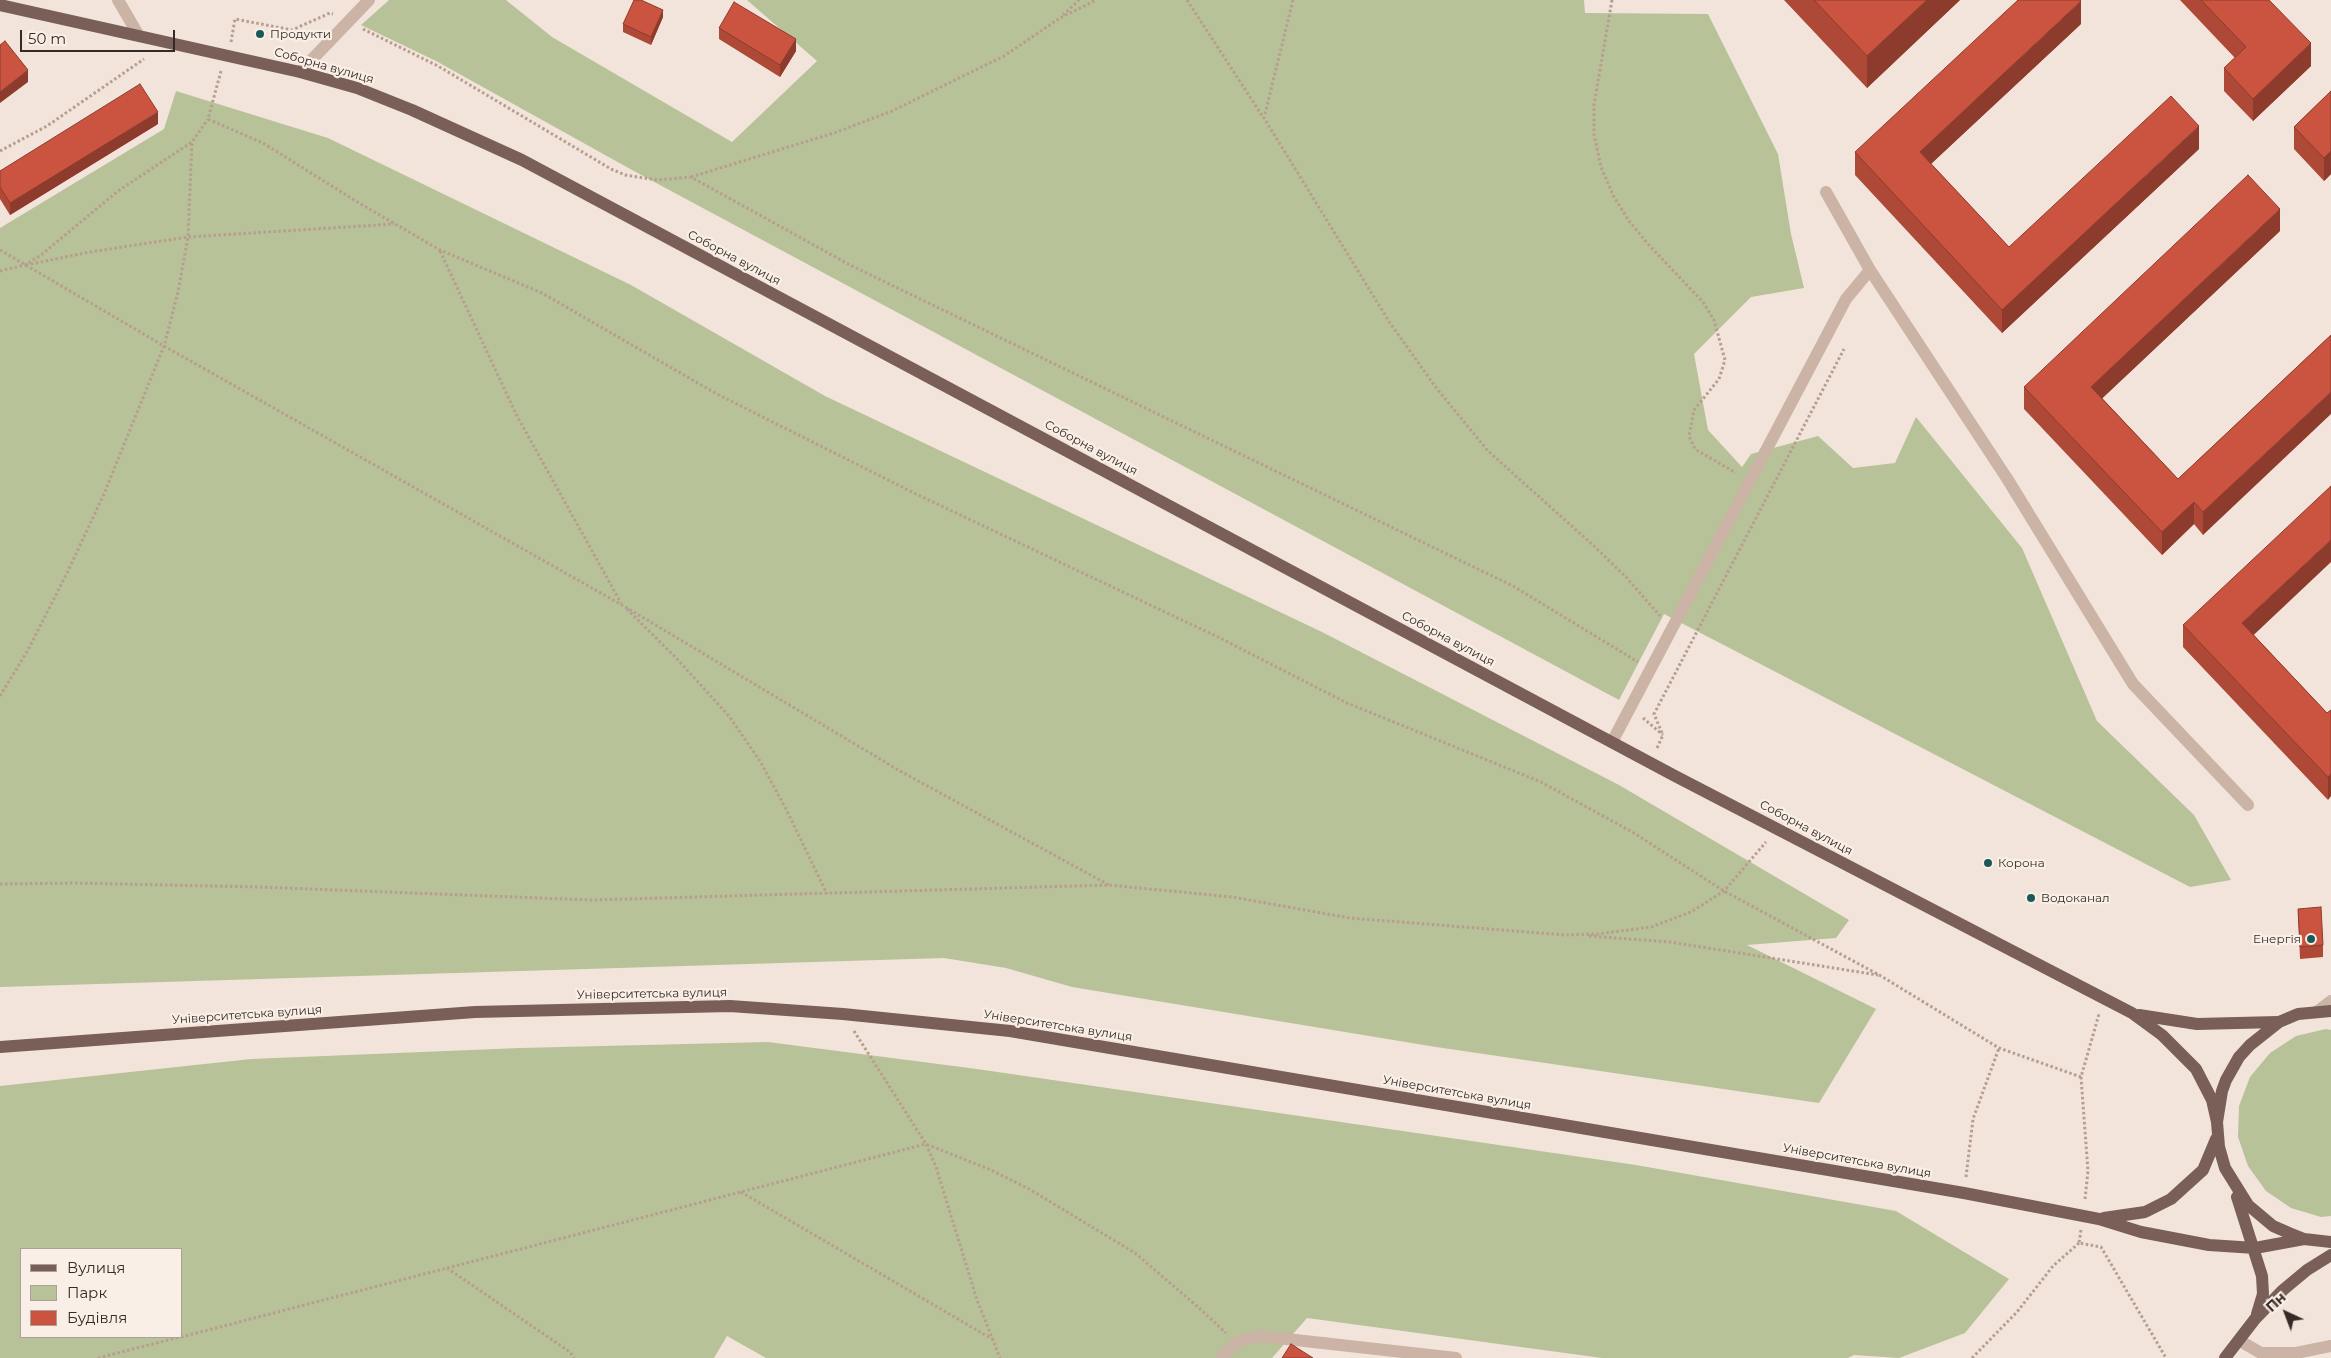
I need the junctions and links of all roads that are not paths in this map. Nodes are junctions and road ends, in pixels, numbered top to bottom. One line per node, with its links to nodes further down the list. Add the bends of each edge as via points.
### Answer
1 (118, 0): 4 (street)
2 (369, 0): 5 (street)
3 (0, 5): 4 (main road, Соборна вулиця)
4 (139, 36): 5 (main road, Соборна вулиця)
5 (300, 72): 8 (main road, Соборна вулиця, via 394,102 522,160)
6 (1826, 192): 7 (street)
7 (1870, 270): 8 (street, via 1846,299); 9 (street, via 2008,480 2133,684)
8 (1612, 742): 13 (main road, Соборна вулиця)
9 (2248, 805)
10 (2331, 1001): 12 (street)
11 (2331, 1010): 12 (main road)
12 (2318, 1011): 14 (main road, via 2298,1014)
13 (2132, 1014): 14 (main road, Соборна вулиця, via 2197,1024); 16 (main road, Соборна вулиця, via 2162,1035 2196,1069 2212,1100)
14 (2279, 1022): 16 (main road, via 2250,1045 2235,1064 2222,1091)
15 (0, 1047): 19 (main road, Університетська вулиця, via 475,1012 730,1006 843,1014 1010,1031 1964,1193)
16 (2217, 1122): 17 (main road)
17 (2217, 1136): 18 (main road); 19 (main road, Університетська вулиця, via 2202,1170 2171,1199 2145,1212)
18 (2229, 1178): 20 (main road, via 2260,1216 2273,1226); 22 (main road)
19 (2099, 1219): 22 (main road, Університетська вулиця, via 2141,1232 2209,1245)
20 (2304, 1238): 21 (main road); 22 (main road, Університетська вулиця)
21 (2331, 1242)
22 (2255, 1248): 24 (main road, via 2263,1294)
23 (2331, 1255): 24 (main road, via 2292,1282)
24 (2255, 1319): 25 (main road)
25 (2240, 1341): 26 (street, via 2261,1353 2296,1353); 29 (main road)
26 (2331, 1346)
27 (1221, 1358): 28 (street, via 1236,1343 1248,1338 1272,1336)
28 (1456, 1358)
29 (2225, 1358)

